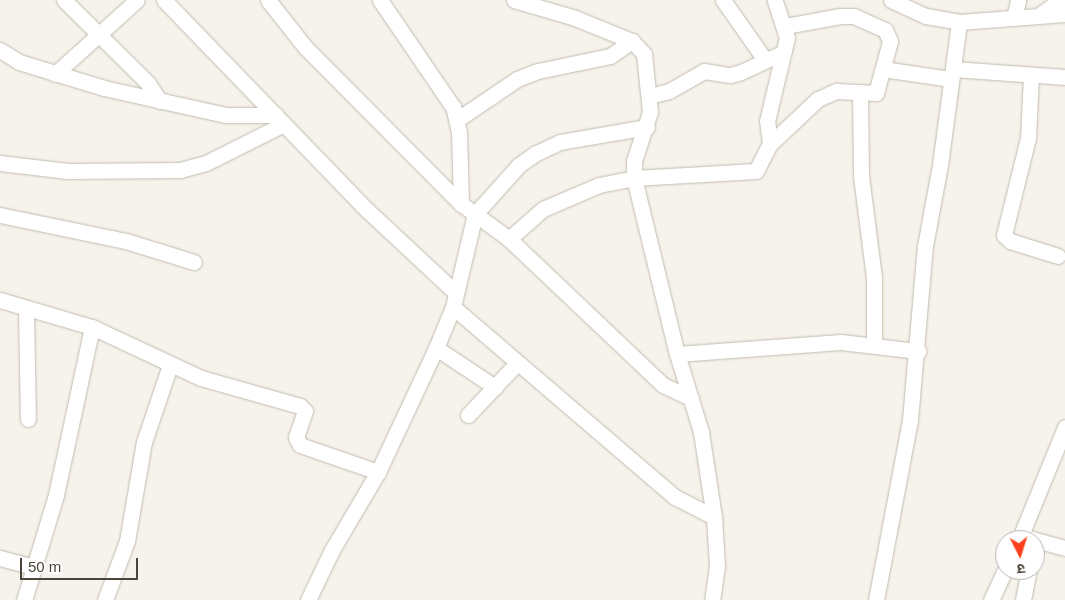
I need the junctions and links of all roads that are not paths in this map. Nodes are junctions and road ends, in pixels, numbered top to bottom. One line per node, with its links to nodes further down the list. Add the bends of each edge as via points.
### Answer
1 (64, 0): 17 (street)
2 (137, 0): 17 (street)
3 (164, 0): 31 (street)
4 (268, 0): 36 (street, via 305,47)
5 (380, 0): 30 (street)
6 (514, 0): 18 (street, via 575,18)
7 (722, 0): 21 (street)
8 (775, 0): 16 (street)
9 (891, 0): 15 (street, via 926,16)
10 (1018, 0): 14 (street)
11 (1061, 0): 13 (street)
12 (1065, 14): 13 (street)
13 (1038, 16): 14 (street)
14 (1014, 18): 15 (street)
15 (959, 22): 24 (street)
16 (785, 26): 20 (street); 22 (street, via 840,16 876,24 890,41)
17 (98, 35): 23 (street); 29 (street, via 147,82)
18 (632, 41): 28 (street, via 644,54); 30 (street, via 610,56 538,71 517,79)
19 (0, 50): 23 (street, via 20,62)
20 (784, 52): 21 (street); 33 (street, via 767,121)
21 (765, 60): 28 (street, via 730,75 704,71 669,91)
22 (883, 69): 24 (street); 27 (street, via 876,93)
23 (55, 74): 29 (street)
24 (952, 74): 25 (street); 48 (street, via 925,246)
25 (1031, 75): 26 (street); 40 (street, via 1028,138 1004,234 1010,241)
26 (1065, 77)
27 (860, 92): 33 (street, via 827,93); 46 (street, via 860,167 874,277)
28 (649, 96): 32 (street)
29 (160, 101): 31 (street, via 226,115)
30 (458, 119): 36 (street)
31 (280, 120): 34 (street, via 206,162 180,170 68,172); 43 (street)
32 (646, 127): 35 (street, via 634,161); 38 (street, via 560,142 536,153 519,165)
33 (770, 144): 35 (street, via 756,171)
34 (0, 163)
35 (634, 178): 39 (street, via 600,185 563,199 543,209); 49 (street)
36 (461, 204): 38 (street)
37 (0, 214): 41 (street, via 118,238)
38 (475, 214): 39 (street); 43 (street)
39 (509, 239): 53 (street, via 662,385)
40 (1058, 256)
41 (194, 262)
42 (0, 300): 44 (street)
43 (454, 300): 47 (street); 50 (street)
44 (26, 309): 45 (street); 55 (street)
45 (92, 326): 51 (street); 63 (street, via 56,495)
46 (874, 345): 48 (street); 49 (street, via 801,344)
47 (436, 348): 52 (street); 57 (street)
48 (918, 351): 70 (street, via 910,420)
49 (677, 354): 53 (street)
50 (517, 364): 52 (street); 58 (street, via 675,497)
51 (170, 365): 57 (street, via 201,378 300,406 305,412 296,437 300,445); 67 (street, via 144,442 127,540)
52 (495, 387): 54 (street)
53 (691, 398): 58 (street, via 701,432)
54 (468, 416)
55 (28, 418)
56 (1065, 427): 59 (street)
57 (378, 472): 68 (street, via 332,550)
58 (714, 517): 69 (street, via 717,566)
59 (1023, 530)
60 (1045, 544): 61 (street)
61 (1065, 548)
62 (0, 558): 63 (street)
63 (34, 567): 66 (street)
64 (1000, 580): 71 (street)
65 (1027, 580): 72 (street)
66 (24, 600)
67 (105, 600)
68 (308, 600)
69 (712, 600)
70 (876, 600)
71 (991, 600)
72 (1023, 600)

